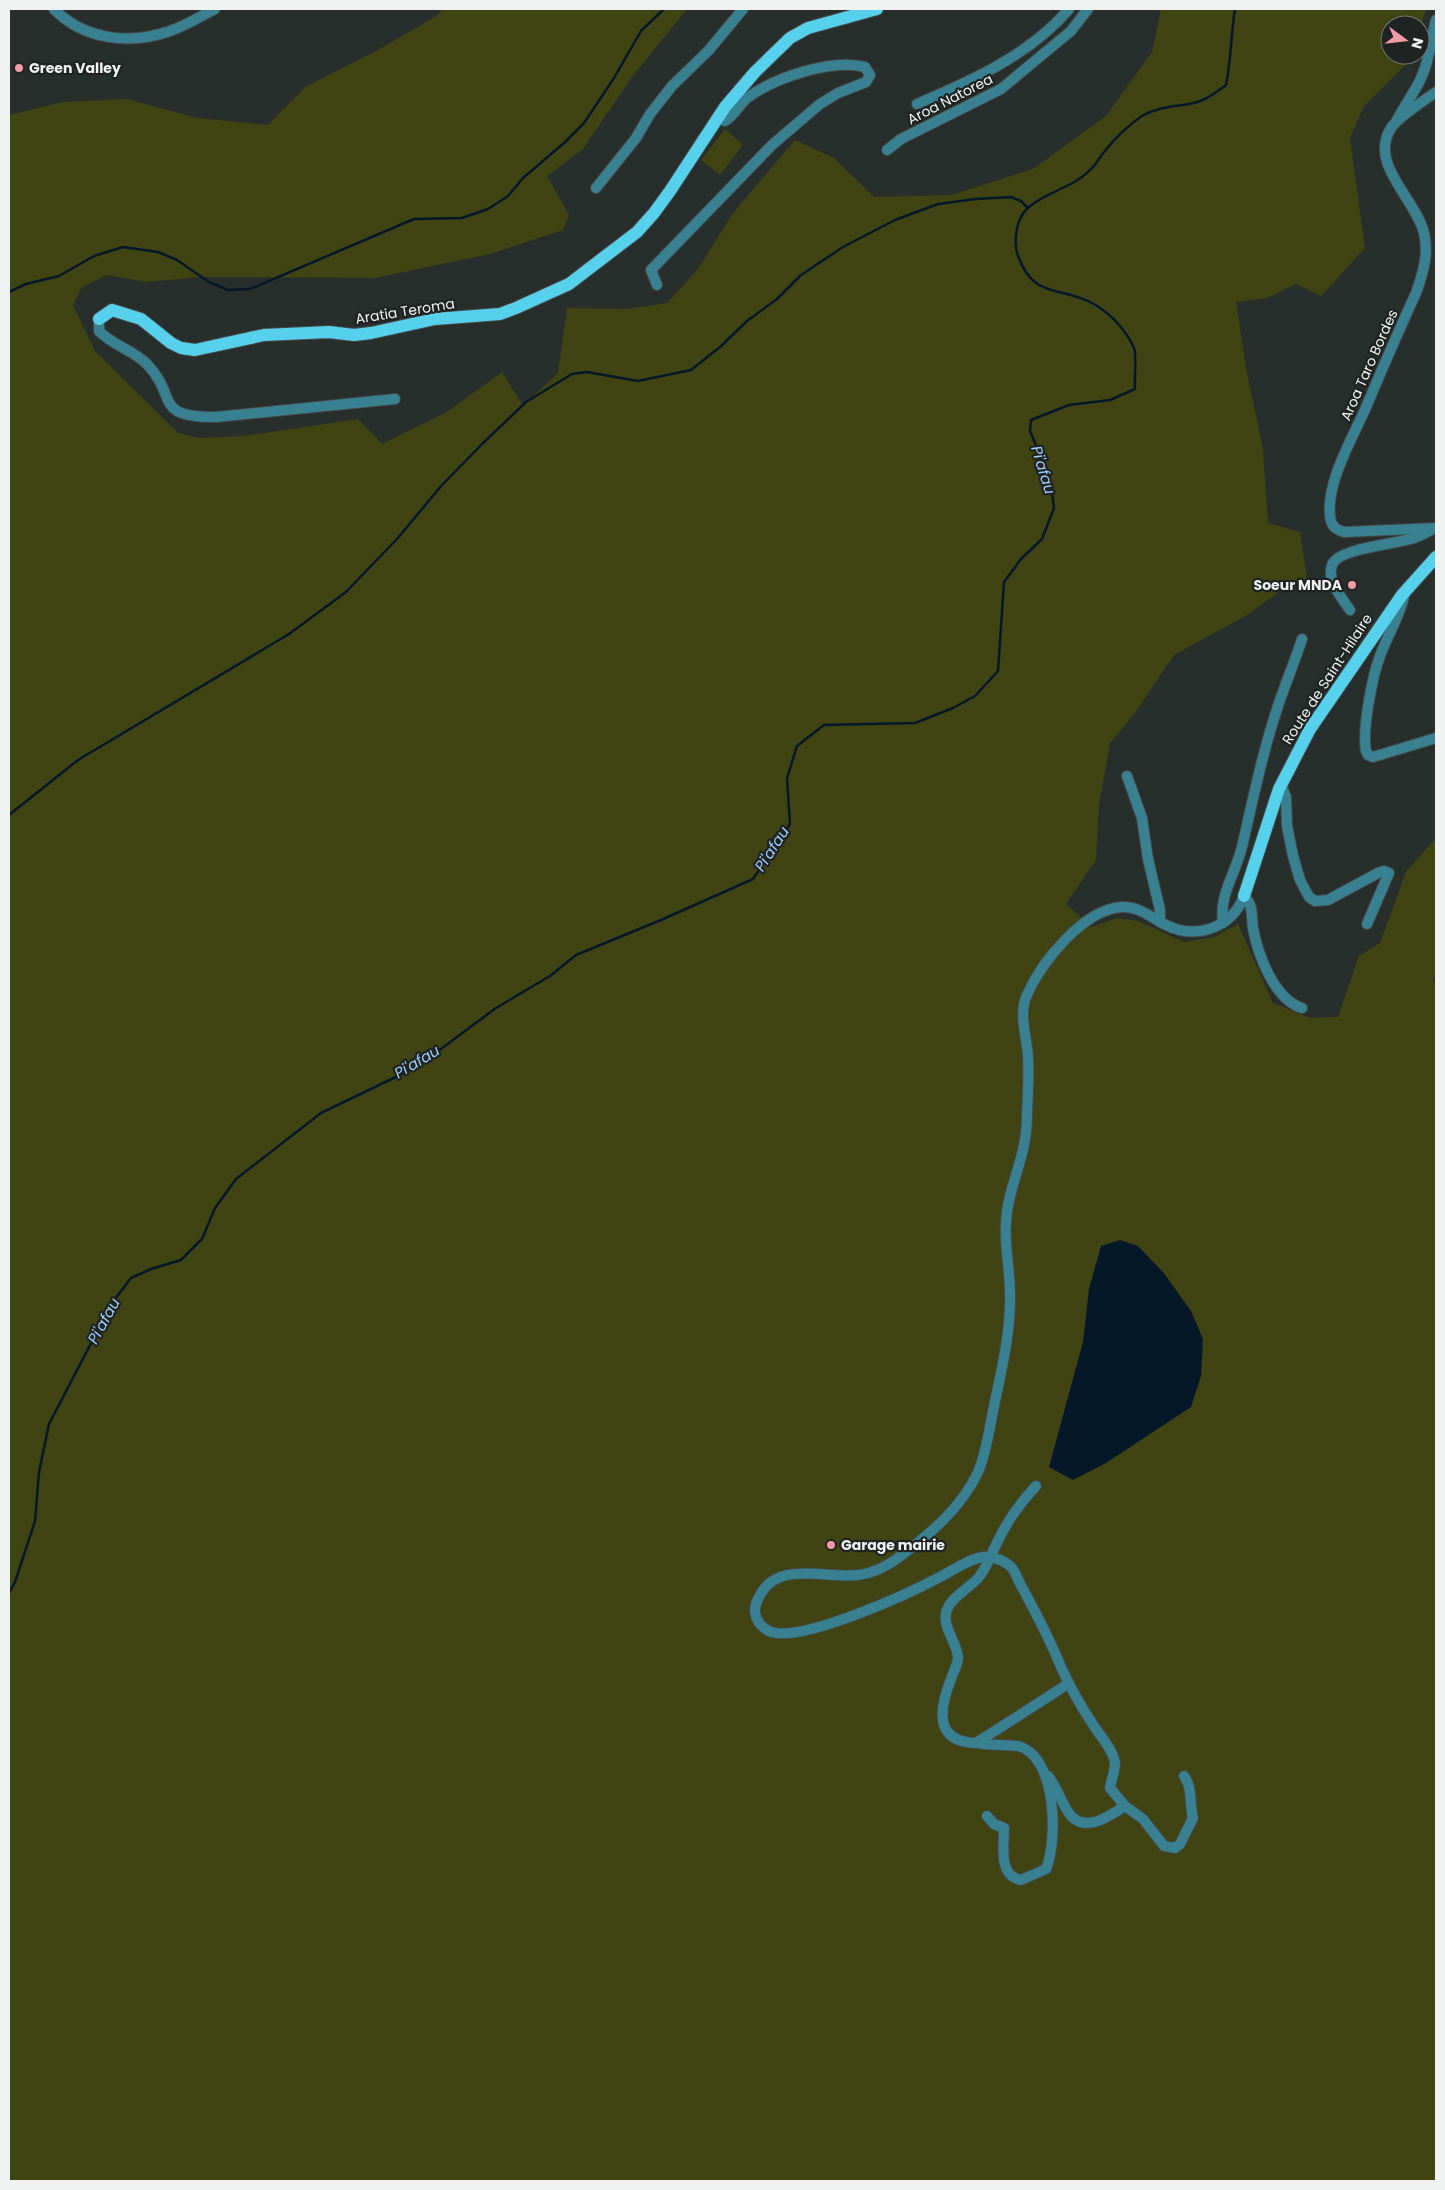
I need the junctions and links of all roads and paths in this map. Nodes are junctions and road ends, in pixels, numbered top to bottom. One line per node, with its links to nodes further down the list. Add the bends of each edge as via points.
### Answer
1 (54, 9): 2 (street, via 66,20 94,34 133,40 172,30)
2 (215, 9)
3 (743, 9): 13 (street, via 709,50 666,93 636,138)
4 (877, 9): 10 (main road, Aratia Teroma, via 808,28 790,38)
5 (1069, 9): 9 (street, via 1032,44 956,88)
6 (1088, 9): 12 (street, Aroa Natorea, via 1071,31 1001,89 901,139)
7 (1436, 20): 11 (street, Aroa Taro Bordes, via 1432,46 1421,79)
8 (1436, 92): 11 (street)
9 (916, 104)
10 (717, 118): 14 (street, via 725,120 760,90 812,70 849,64 865,67 870,74 866,82 820,104 748,168 651,270); 15 (main road, Aratia Teroma, via 670,191 637,232 569,284 500,314 435,318 354,335 329,332 264,335 195,350 181,348 141,319 125,312 112,310)
11 (1395, 123): 17 (street, Aroa Taro Bordes, via 1386,136 1386,156 1424,232 1425,268 1337,476 1330,517 1336,530 1344,532)
12 (887, 150)
13 (596, 188)
14 (656, 285)
15 (99, 319): 16 (street, via 99,331 148,364 172,408 182,414 216,417)
16 (394, 399)
17 (1435, 528): 20 (street, Aroa Taro Bordes, via 1414,538 1350,552 1334,561 1331,566 1333,581)
18 (1436, 557): 19 (main road, Route de Saint-Hilaire)
19 (1405, 591): 22 (street, via 1402,608 1374,673 1366,751 1373,757); 24 (main road, Route de Saint-Hilaire, via 1310,729)
20 (1350, 610)
21 (1302, 639): 27 (street, via 1279,703 1236,866 1222,900)
22 (1436, 738)
23 (1127, 776): 26 (street, via 1142,818)
24 (1281, 785): 25 (main road, Route de Saint-Hilaire); 28 (street, via 1286,797 1297,869 1310,897 1315,901 1328,900 1378,873 1389,873)
25 (1244, 896): 27 (street, Route de Saint-Hilaire, via 1231,917); 29 (street, via 1250,902 1257,940 1274,983 1289,1002)
26 (1160, 922): 27 (street, Route de Saint-Hilaire, via 1183,932 1200,932); 31 (street, Route de Saint-Hilaire, via 1132,908 1104,910 1055,951 1039,972 1022,1006 1028,1058 1024,1145 1008,1198 1005,1224 1010,1318 987,1441 978,1472 959,1501 926,1536 890,1564 866,1574 794,1573 777,1578 764,1588 756,1604 755,1615 760,1625 778,1634 827,1625 937,1579 971,1560)
27 (1223, 923)
28 (1367, 924)
29 (1302, 1008)
30 (1036, 1486): 31 (street, via 1026,1496)
31 (987, 1557): 32 (street, via 1012,1568 1041,1622); 33 (street, via 979,1577 950,1604 945,1615 958,1657 946,1693 942,1719 946,1731 954,1739)
32 (1068, 1684): 33 (street); 36 (street, via 1115,1761 1110,1788)
33 (976, 1744): 34 (street, via 1018,1746)
34 (1038, 1763): 36 (street, via 1054,1783 1072,1816 1080,1821 1099,1821); 37 (street, via 1052,1807 1050,1860 1046,1869 1021,1880 1010,1875 1004,1859 1004,1828)
35 (1184, 1776): 36 (street, via 1190,1789 1189,1804 1193,1818 1175,1848 1164,1846 1143,1819)
36 (1125, 1806)
37 (987, 1816)

